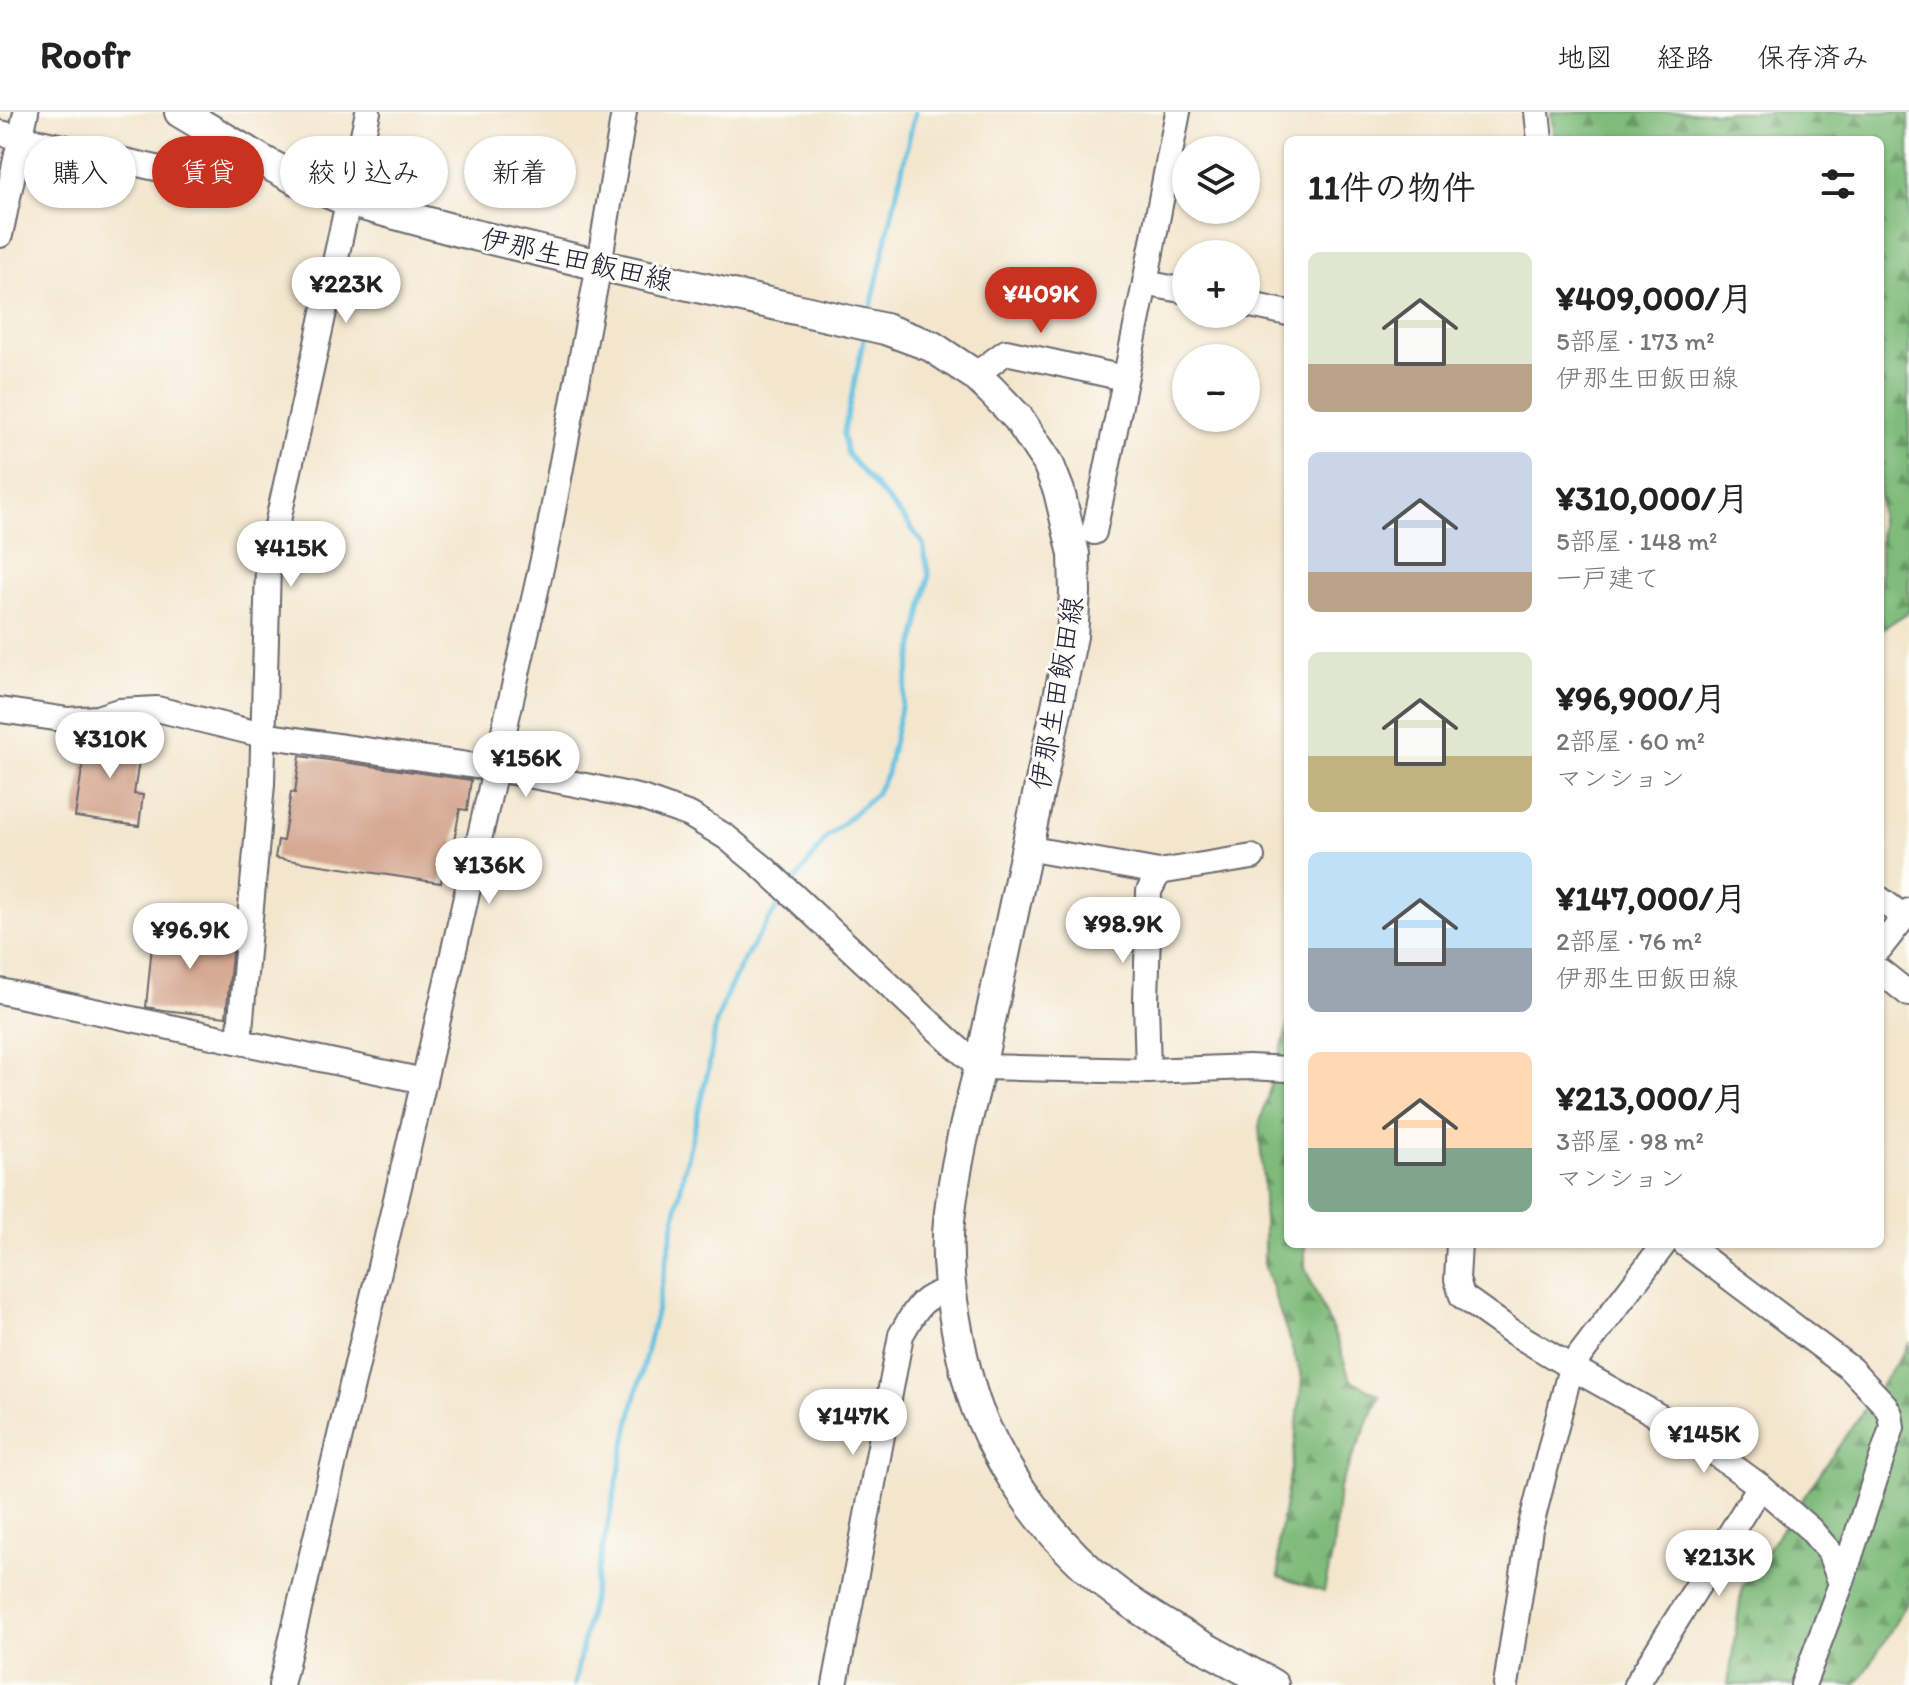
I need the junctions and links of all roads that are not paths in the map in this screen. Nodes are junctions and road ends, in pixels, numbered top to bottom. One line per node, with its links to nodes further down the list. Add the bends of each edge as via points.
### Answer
1 (26, 112): 7 (street)
2 (180, 112): 8 (main road, 伊那生田飯田線)
3 (368, 112): 9 (street)
4 (624, 112): 15 (street)
5 (1178, 112): 16 (street)
6 (1537, 112): 10 (street)
7 (10, 135): 11 (street); 14 (street)
8 (219, 136)
9 (363, 136)
10 (1540, 136)
11 (152, 167)
12 (346, 208): 24 (street, via 268,566)
13 (374, 208): 15 (main road, 伊那生田飯田線)
14 (0, 235)
15 (599, 265): 20 (main road, 伊那生田飯田線, via 885,329 931,346); 25 (street, via 547,542)
16 (1145, 283): 17 (street); 21 (street)
17 (1172, 288)
18 (1260, 307): 19 (street)
19 (1284, 312)
20 (975, 375): 21 (street, via 1006,352); 26 (main road, 伊那生田飯田線, via 1018,418 1048,463 1074,554 1072,636)
21 (1124, 378): 22 (street)
22 (1094, 532)
23 (0, 710): 24 (street, via 68,720 157,709)
24 (263, 735): 25 (street); 35 (street)
25 (496, 769): 36 (street, via 642,798 690,815 726,837); 39 (street)
26 (1026, 848): 28 (street); 36 (main road, 伊那生田飯田線)
27 (1252, 857): 28 (street)
28 (1159, 872): 38 (street, via 1149,891)
29 (1884, 901): 30 (street)
30 (1907, 914): 31 (street)
31 (1884, 943)
32 (1884, 974): 34 (street)
33 (0, 991): 35 (street)
34 (1909, 994)
35 (239, 1041): 39 (street)
36 (980, 1067): 38 (street); 43 (main road, 伊那生田飯田線, via 948,1223)
37 (1284, 1069): 38 (street)
38 (1148, 1071)
39 (424, 1081): 47 (street)
40 (1459, 1248): 44 (street, via 1462,1296)
41 (1661, 1248): 44 (street)
42 (1690, 1248): 46 (street, via 1851,1369 1890,1414 1892,1427)
43 (949, 1291): 48 (street, via 924,1301 901,1335); 49 (main road, 伊那生田飯田線, via 977,1409 1010,1474 1054,1534 1082,1564 1141,1610)
44 (1571, 1367): 45 (street, via 1680,1428); 50 (street, via 1530,1529)
45 (1760, 1486): 46 (street, via 1829,1551); 51 (street)
46 (1841, 1584): 52 (street)
47 (281, 1685)
48 (835, 1685)
49 (1273, 1685)
50 (1506, 1685)
51 (1636, 1685)
52 (1803, 1685)

